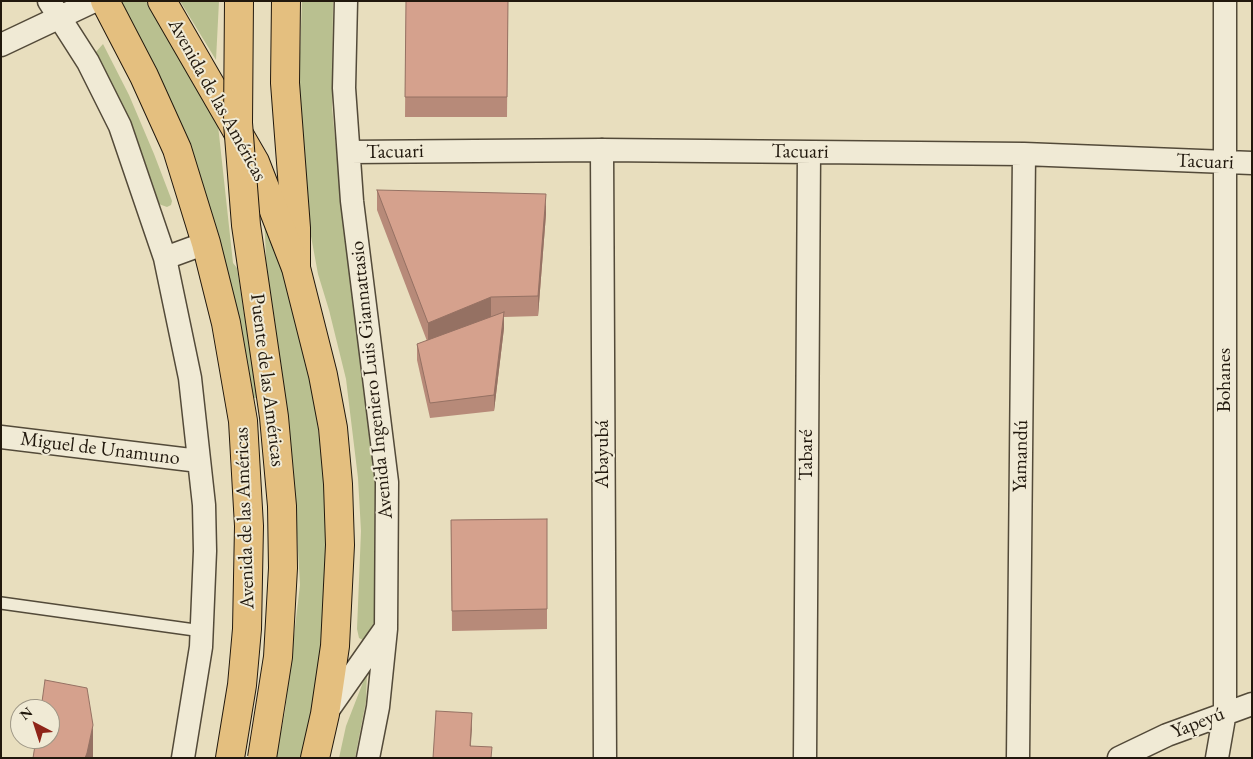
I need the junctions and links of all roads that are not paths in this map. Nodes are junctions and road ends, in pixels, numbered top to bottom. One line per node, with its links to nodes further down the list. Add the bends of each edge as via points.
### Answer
1 (94, 1): 8 (street)
2 (104, 1): 16 (main road, Avenida de las Américas, via 144,76 177,149)
3 (162, 1): 18 (main road, Avenida de las Américas, via 255,162)
4 (239, 1): 29 (main road, Puente de las Américas, bridge, via 238,123 246,225 274,417 282,506 283,568 278,657)
5 (286, 1): 18 (main road, via 285,82)
6 (346, 1): 11 (street, Avenida Ingeniero Luis Giannattasio, via 344,88)
7 (1225, 1): 14 (street, Bohanes)
8 (54, 10): 9 (street); 17 (street, Avenida de las Américas, via 88,62 120,126)
9 (1, 45)
10 (602, 150): 11 (street, Tacuari); 12 (street, Tacuari); 32 (street, Abayubá)
11 (348, 152): 22 (street, Avenida Ingeniero Luis Giannattasio, via 387,482)
12 (809, 153): 13 (street, Tacuari); 33 (street, Tabaré)
13 (1024, 154): 14 (street, Tacuari); 34 (street, Yamandú)
14 (1225, 163): 15 (street, Tacuari); 25 (street, Bohanes)
15 (1252, 163)
16 (206, 243): 17 (street); 28 (main road, Avenida de las Américas, via 226,323 243,421 249,526 247,629)
17 (165, 258): 20 (street, Avenida de las Américas, via 190,378)
18 (296, 268): 26 (main road, Avenida de las Américas, via 323,375 333,428 338,484 340,545 335,646)
19 (1, 437): 20 (street, Miguel de Unamuno)
20 (199, 461): 23 (street, Avenida de las Américas, via 206,551)
21 (1, 603): 23 (lane)
22 (386, 629): 26 (street); 31 (street, Avenida Ingeniero Luis Giannattasio, via 378,707)
23 (202, 632): 27 (street, Avenida de las Américas)
24 (1252, 704): 25 (street, Yapeyú)
25 (1225, 712): 35 (street, Yapeyú); 36 (street, Bohanes)
26 (325, 714): 30 (main road, Avenida de las Américas)
27 (183, 758)
28 (230, 758)
29 (262, 758)
30 (315, 758)
31 (368, 758)
32 (605, 758)
33 (805, 758)
34 (1018, 758)
35 (1119, 758)
36 (1216, 758)

